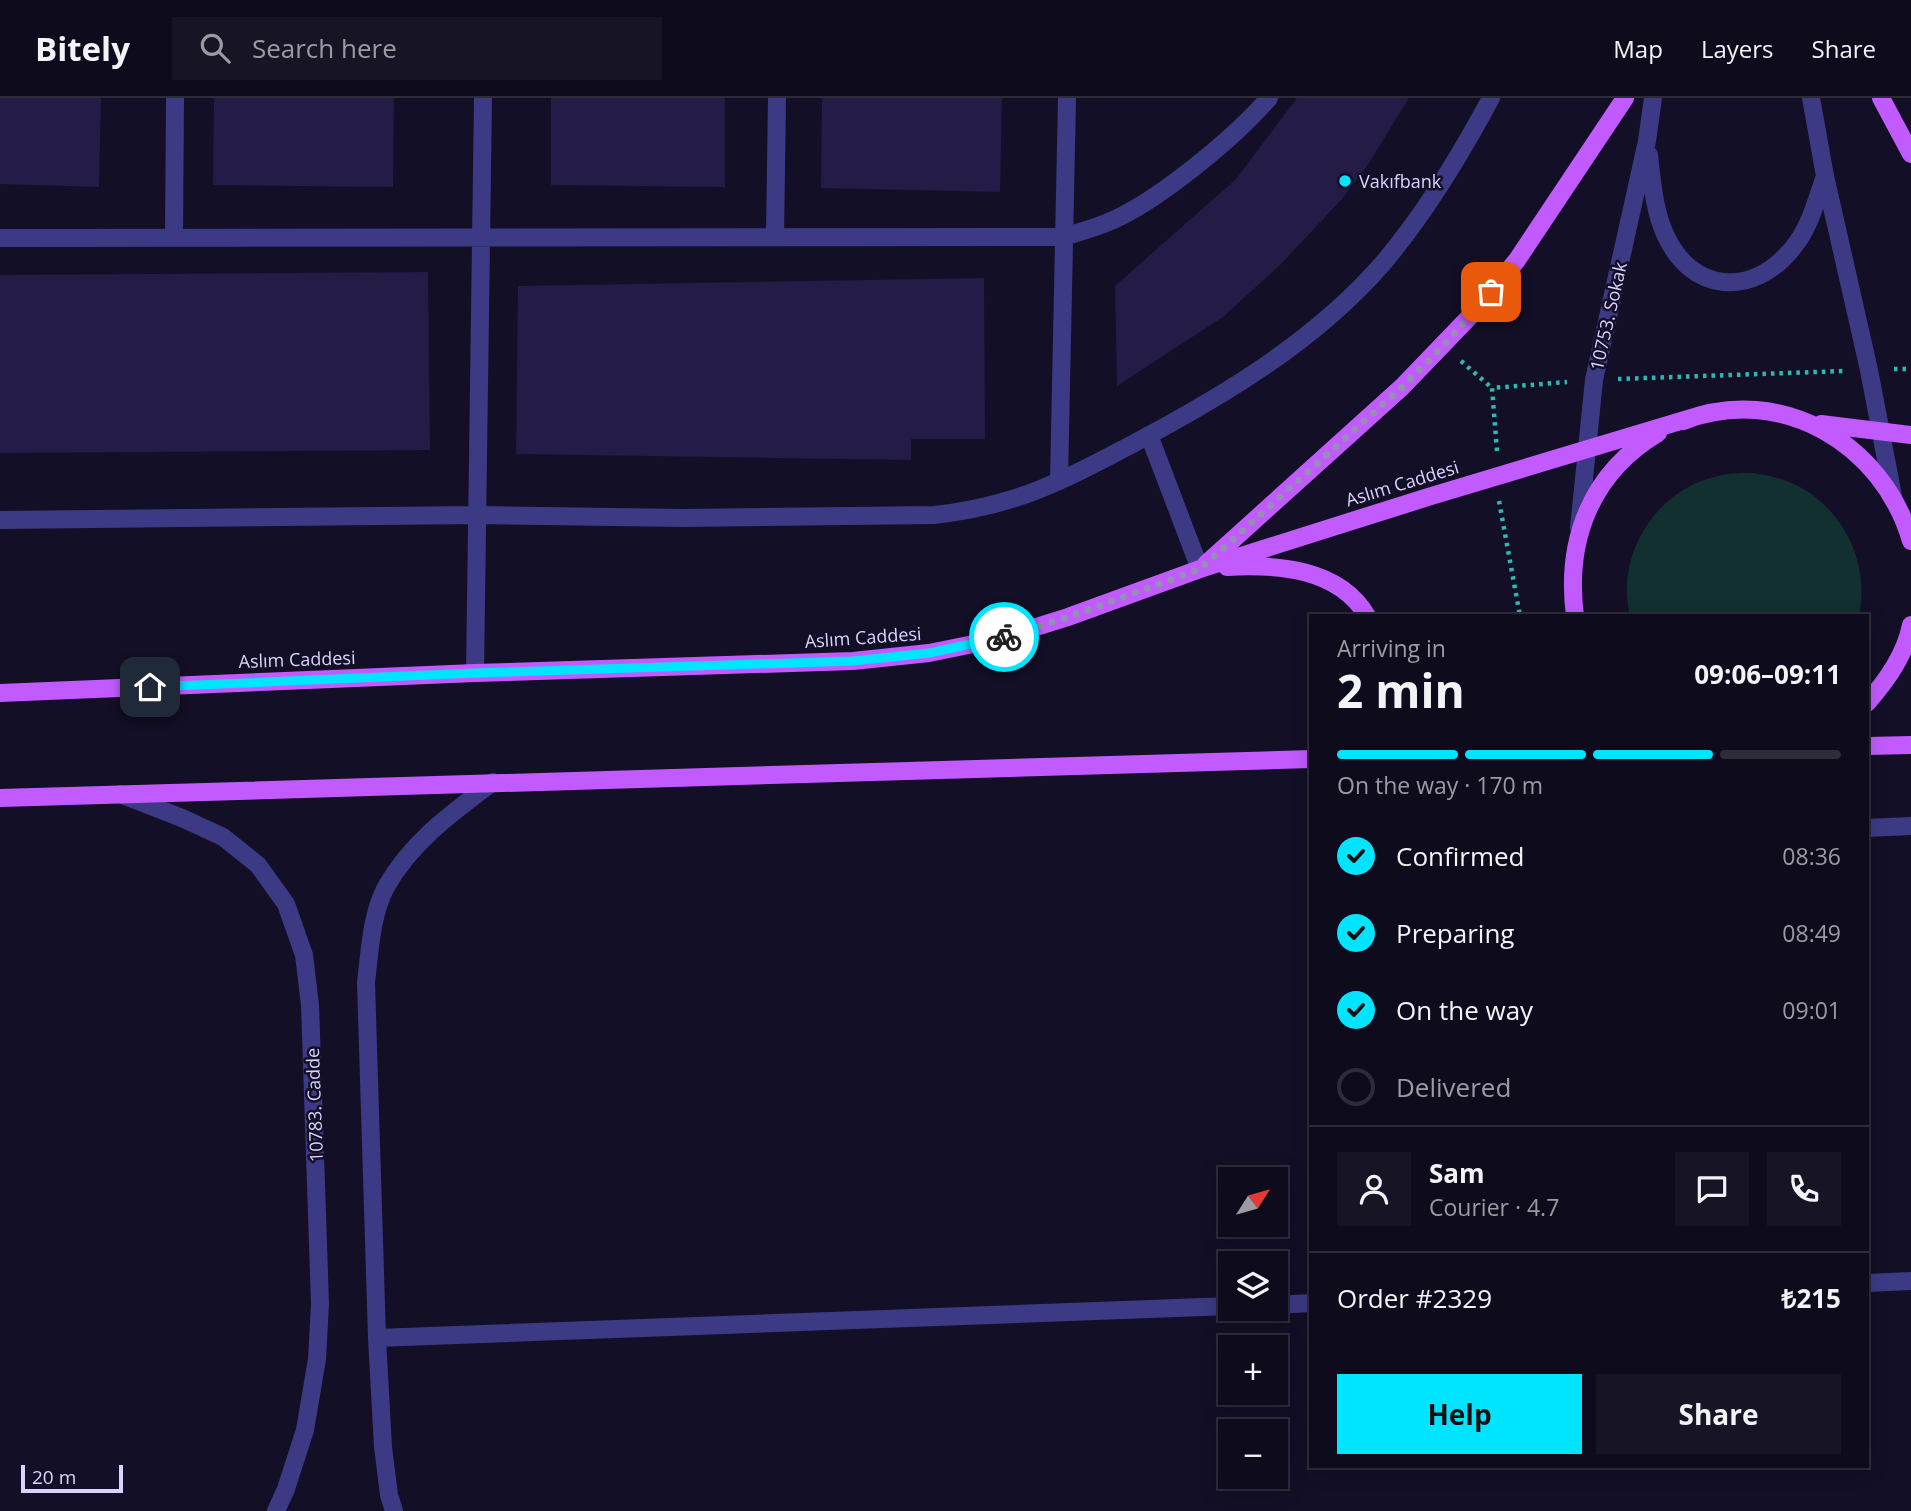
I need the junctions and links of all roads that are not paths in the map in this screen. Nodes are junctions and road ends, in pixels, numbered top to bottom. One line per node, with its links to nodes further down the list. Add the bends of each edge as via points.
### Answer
1 (175, 98): 14 (street)
2 (482, 98): 15 (street)
3 (777, 98): 16 (street)
4 (1067, 98): 17 (street)
5 (1269, 98): 17 (street, via 1208,155 1154,196 1108,223)
6 (1491, 98): 22 (street, via 1453,167 1418,216 1383,262 1343,303 1256,372)
7 (1625, 98): 31 (main road, via 1525,249 1478,308 1402,387)
8 (1653, 98): 11 (street, 10753. Sokak)
9 (1811, 98): 13 (street)
10 (1881, 98): 12 (main road)
11 (1647, 141): 13 (street, via 1653,192 1665,234 1683,263 1710,282 1741,282 1771,270 1793,249 1810,221); 24 (street, 10753. Sokak, via 1594,380)
12 (1911, 154)
13 (1825, 176): 21 (street)
14 (174, 237): 15 (street); 18 (street)
15 (481, 237): 16 (street); 27 (street)
16 (775, 237): 17 (street)
17 (1064, 237): 25 (street)
18 (0, 238)
19 (1694, 417): 20 (main road, via 1751,410); 24 (main road, Aslım Caddesi); 29 (main road, via 1642,442 1620,462 1602,484)
20 (1807, 422): 21 (main road); 26 (main road, via 1857,452)
21 (1881, 431): 23 (main road); 26 (street)
22 (1149, 435): 25 (street); 31 (street)
23 (1911, 435)
24 (1586, 448): 29 (street, 10753. Sokak); 31 (main road, Aslım Caddesi)
25 (1059, 481): 27 (street, via 1015,499 934,515)
26 (1893, 496): 30 (main road)
27 (478, 515): 28 (street); 35 (street)
28 (0, 520)
29 (1578, 536): 33 (main road, via 1572,593)
30 (1911, 541)
31 (1200, 569): 32 (main road, via 1262,565 1306,571 1342,588); 35 (main road, Aslım Caddesi, via 1021,632 929,653 853,661)
32 (1366, 614)
33 (1576, 614)
34 (1911, 625): 37 (main road, via 1899,659)
35 (475, 673): 36 (main road, Aslım Caddesi)
36 (5, 691)
37 (1869, 701)
38 (1911, 745): 39 (main road)
39 (1869, 746)
40 (1309, 747): 41 (main road)
41 (1275, 759): 42 (main road); 43 (main road)
42 (1309, 759)
43 (493, 782): 44 (main road); 53 (street, via 441,821 408,854 385,889 372,931 366,982)
44 (117, 793): 45 (main road); 54 (street, 10783. Cadde, via 223,836 258,865 286,904 304,955 310,1005 318,1345 305,1430)
45 (0, 798)
46 (1911, 826): 47 (street)
47 (1869, 828)
48 (1911, 1281): 49 (street)
49 (1869, 1283)
50 (1309, 1303): 51 (street)
51 (1288, 1304)
52 (1218, 1306): 53 (street)
53 (377, 1338): 55 (street, via 383,1447)
54 (276, 1511)
55 (394, 1511)

